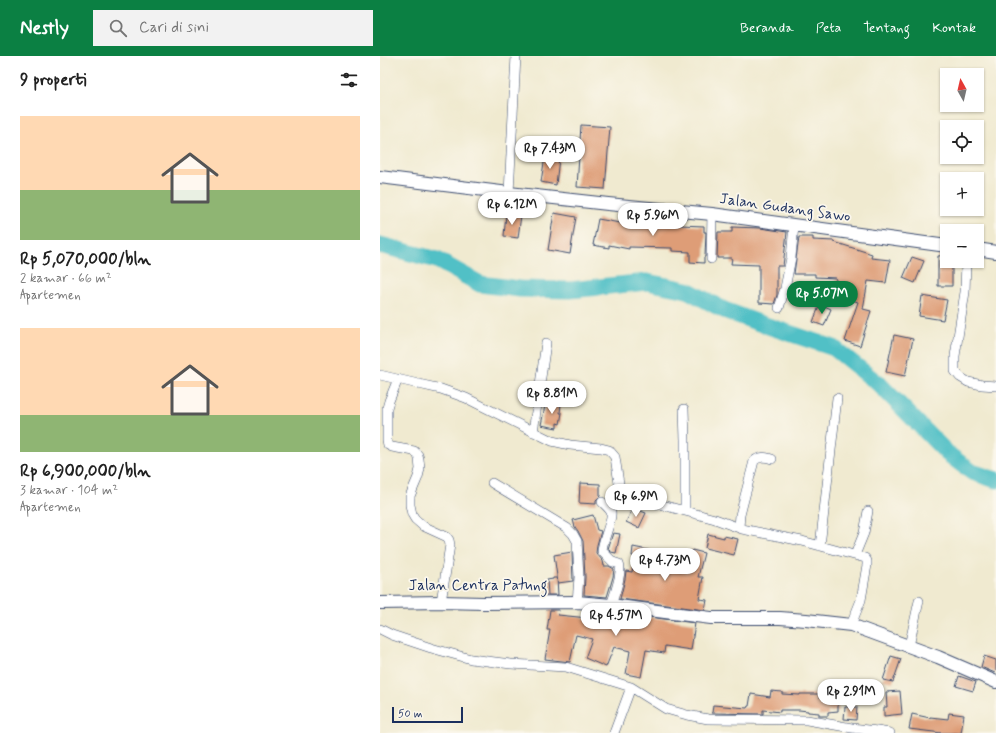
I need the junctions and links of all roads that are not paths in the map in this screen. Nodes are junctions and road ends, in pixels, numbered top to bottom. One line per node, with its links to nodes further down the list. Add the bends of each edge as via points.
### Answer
1 (516, 56): 3 (street)
2 (380, 177): 3 (street, Jalan Gudang Sawo)
3 (509, 193): 4 (street, Jalan Gudang Sawo)
4 (712, 214): 5 (street, Jalan Gudang Sawo); 9 (street)
5 (794, 225): 6 (street, Jalan Gudang Sawo); 11 (street, via 791,258)
6 (940, 245)
7 (984, 251): 8 (street)
8 (996, 252)
9 (711, 259)
10 (966, 268): 15 (street, via 964,300 955,356 956,370 960,377 968,382)
11 (779, 308)
12 (546, 343): 18 (street)
13 (380, 375): 14 (street)
14 (398, 379): 18 (street, via 466,398); 28 (street, via 387,408 387,440 388,445 392,447 414,451 418,455 420,469 410,496 412,514 423,526 449,540)
15 (996, 386)
16 (837, 398): 25 (street)
17 (684, 408): 22 (street)
18 (533, 432): 22 (street, via 552,441 609,450 615,457 620,490 636,498)
19 (772, 459): 24 (street, via 760,457 754,461)
20 (492, 483): 29 (street, via 573,534 577,541 578,557)
21 (602, 502): 31 (street, via 612,517 602,551 621,567)
22 (685, 510): 24 (street)
23 (868, 512): 26 (street)
24 (738, 527): 25 (street)
25 (820, 546): 26 (street)
26 (855, 555): 32 (street, via 865,558 867,565 861,600)
27 (920, 601): 34 (street)
28 (441, 602): 29 (street, Jalan Centra Patung); 30 (street, Jalan Centra Patung)
29 (577, 602): 31 (street, Jalan Centra Patung)
30 (380, 603)
31 (612, 605): 32 (street, Jalan Centra Patung, via 711,618 806,620)
32 (851, 625): 34 (street, Jalan Centra Patung)
33 (380, 629): 36 (street, via 431,648 471,659 566,667)
34 (910, 646): 35 (street, Jalan Centra Patung)
35 (996, 682)
36 (631, 687): 37 (street); 38 (street, via 666,709 687,716 708,719 808,720)
37 (614, 733)
38 (889, 733)

